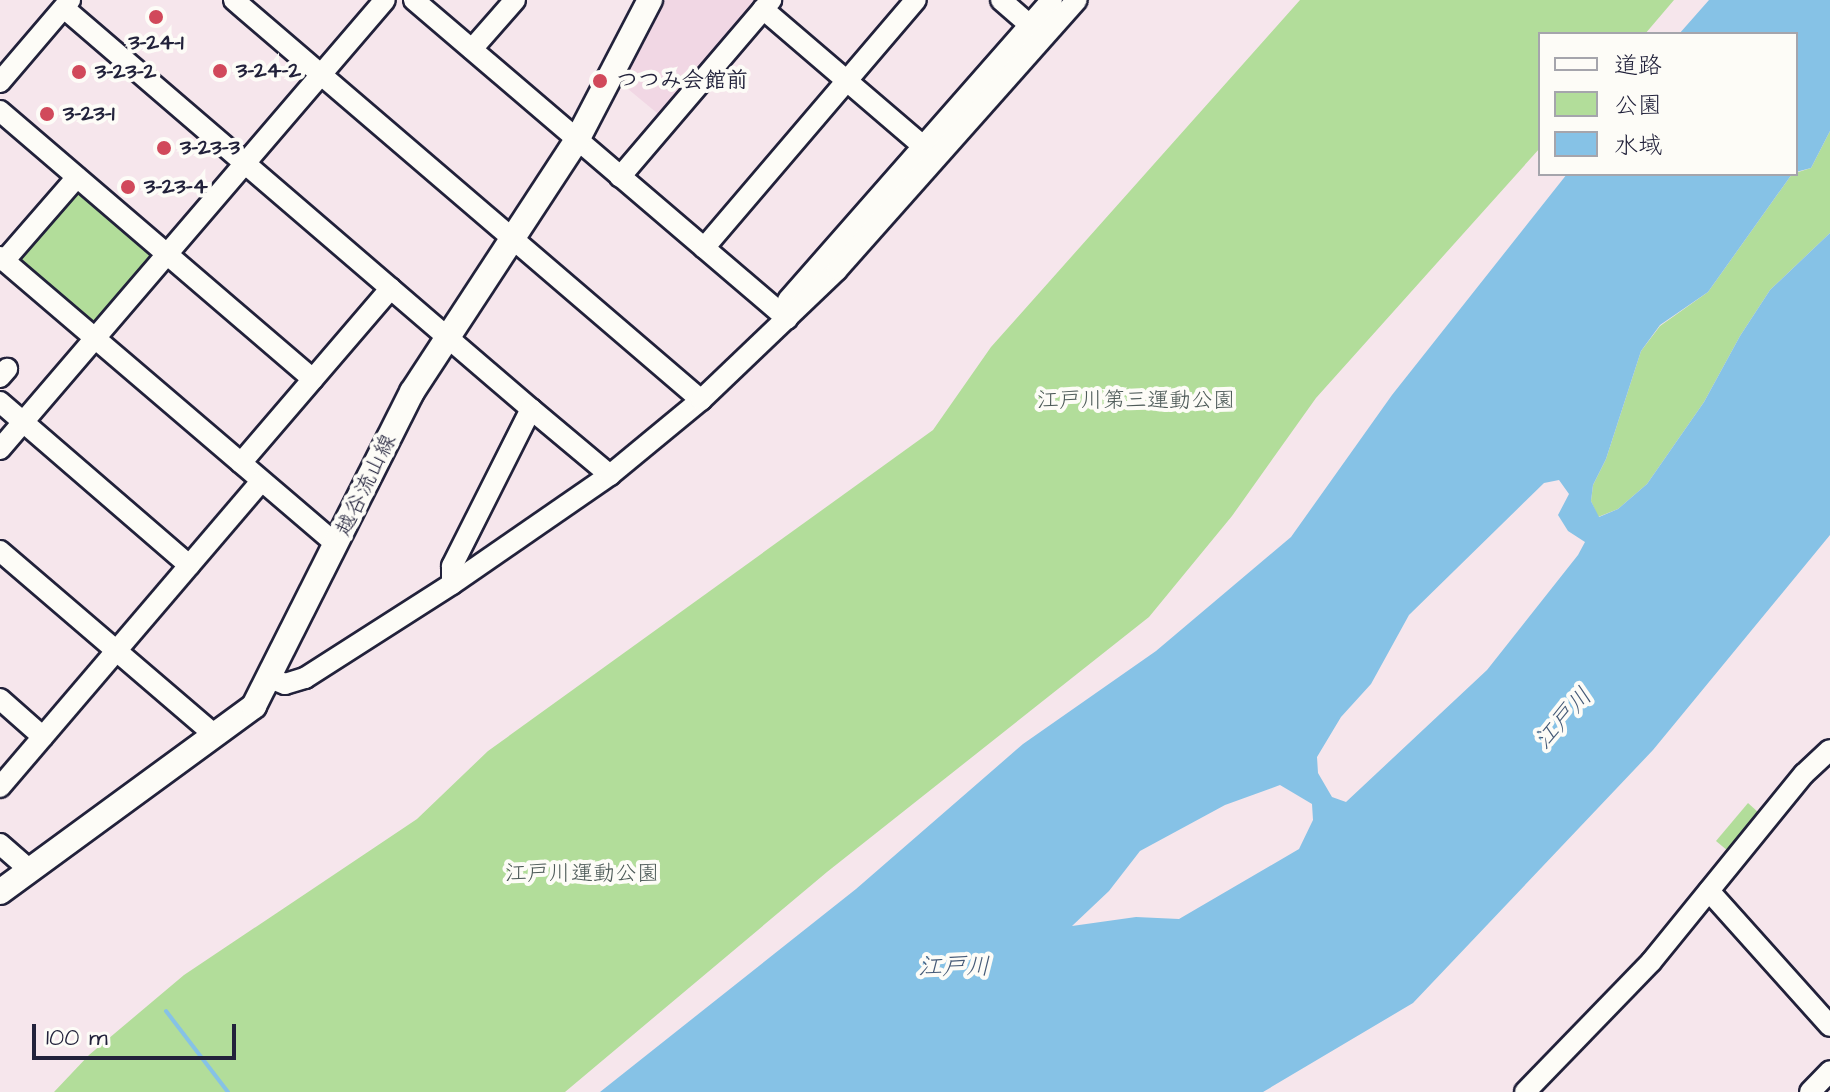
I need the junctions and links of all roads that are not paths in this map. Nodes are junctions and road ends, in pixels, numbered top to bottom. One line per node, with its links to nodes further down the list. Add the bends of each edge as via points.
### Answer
1 (234, 0): 14 (street)
2 (385, 0): 14 (street)
3 (414, 0): 13 (street)
4 (515, 0): 13 (street)
5 (650, 0): 18 (main road, 越谷流山線)
6 (916, 0): 15 (street)
7 (1001, 0): 12 (street)
8 (1052, 0): 12 (street)
9 (1077, 0): 28 (street, via 837,270)
10 (67, 4): 16 (street); 20 (street)
11 (767, 4): 15 (street); 22 (street)
12 (1030, 25): 19 (street)
13 (472, 49): 18 (street)
14 (321, 74): 20 (street); 23 (street)
15 (847, 81): 19 (street); 24 (street)
16 (0, 82)
17 (0, 111): 21 (street)
18 (577, 140): 22 (street); 23 (main road, 越谷流山線)
19 (924, 147): 28 (street)
20 (245, 162): 25 (street); 27 (street)
21 (77, 177): 25 (street); 26 (street)
22 (620, 177): 24 (street)
23 (512, 238): 29 (main road, 越谷流山線); 32 (street)
24 (704, 248): 28 (street)
25 (167, 254): 30 (street); 31 (street)
26 (2, 259): 30 (street)
27 (391, 288): 29 (street); 31 (street)
28 (782, 315): 32 (street)
29 (447, 335): 34 (street); 40 (main road, 越谷流山線, via 412,392)
30 (95, 339): 35 (street); 37 (street)
31 (313, 379): 37 (street)
32 (701, 400): 38 (street)
33 (0, 402): 35 (street)
34 (531, 409): 38 (street); 43 (street, via 452,566)
35 (23, 422): 36 (street); 42 (street)
36 (0, 449)
37 (241, 463): 39 (street)
38 (610, 475): 43 (street)
39 (261, 481): 40 (street); 42 (street)
40 (336, 544): 45 (main road, 越谷流山線)
41 (0, 551): 44 (street)
42 (189, 565): 44 (street)
43 (452, 584): 45 (street, via 305,678 285,684)
44 (116, 651): 47 (street); 48 (street)
45 (270, 678): 47 (main road, 越谷流山線, via 249,712)
46 (0, 699): 48 (street)
47 (215, 735): 52 (main road, 越谷流山線)
48 (43, 737): 50 (street)
49 (1830, 750): 53 (street, via 1804,774)
50 (0, 787)
51 (0, 844): 52 (street)
52 (29, 869): 54 (main road, 越谷流山線)
53 (1709, 891): 55 (street); 57 (street, via 1651,962)
54 (0, 892)
55 (1830, 1026)
56 (1830, 1071): 58 (street)
57 (1525, 1092)
58 (1810, 1092)

